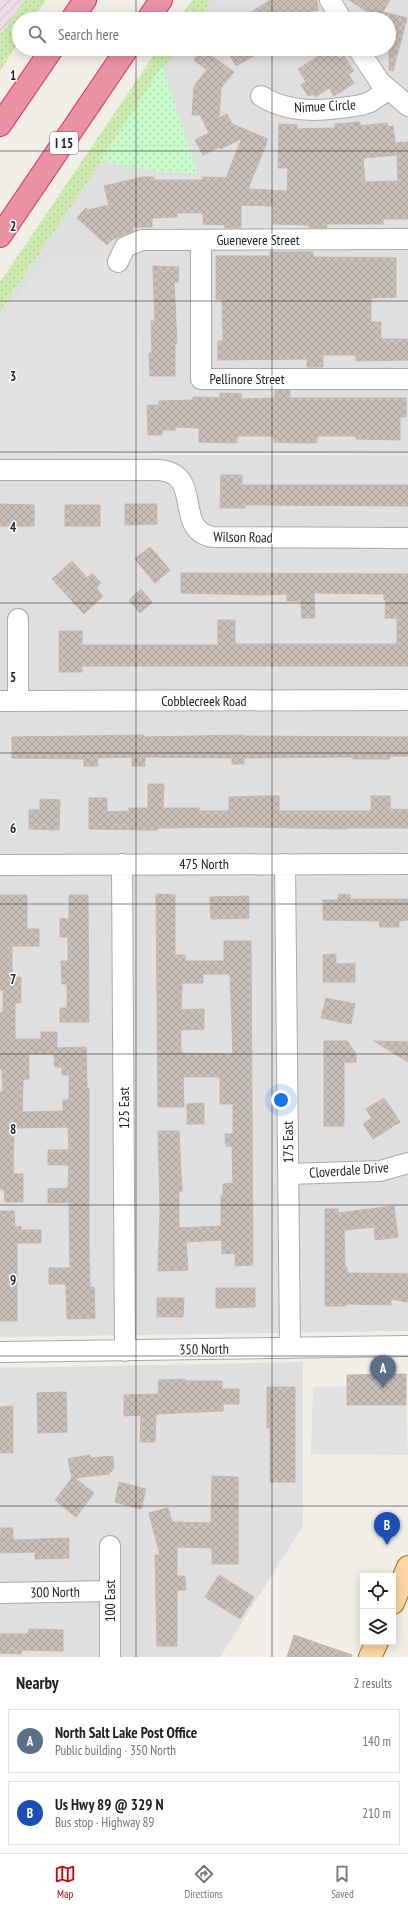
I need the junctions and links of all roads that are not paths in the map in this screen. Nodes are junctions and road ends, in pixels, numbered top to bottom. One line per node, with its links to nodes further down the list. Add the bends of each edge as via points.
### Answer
1 (85, 0): 4 (highway)
2 (160, 0): 5 (highway)
3 (330, 0): 6 (street)
4 (77, 12)
5 (152, 12)
6 (337, 12)
7 (47, 56): 13 (highway)
8 (122, 56): 14 (highway, I 15)
9 (362, 56): 10 (street, via 373,74)
10 (388, 90): 11 (street, Nimue Circle, via 361,105 304,110 281,107); 12 (street)
11 (260, 96)
12 (408, 106)
13 (0, 125)
14 (0, 236)
15 (408, 239): 16 (street, Guenevere Street)
16 (201, 240): 17 (street, Guenevere Street, via 157,239 133,242 126,247); 18 (street, Pellinore Street, via 201,379)
17 (118, 262)
18 (408, 380)
19 (0, 470): 20 (street, Wilson Road, via 169,472 179,479 186,490 190,519 196,530 213,537)
20 (408, 538)
21 (18, 619): 23 (street)
22 (408, 700): 23 (street, Cobblecreek Road)
23 (9, 701)
24 (122, 864): 25 (street, 475 North); 27 (street, 475 North); 32 (street, 125 East)
25 (285, 864): 26 (street, 475 North); 29 (street, 175 East)
26 (408, 864)
27 (0, 865)
28 (408, 1163): 29 (street, Cloverdale Drive, via 370,1172)
29 (289, 1174): 31 (street, 175 East)
30 (408, 1346): 31 (street, 350 North)
31 (290, 1348): 32 (street, 350 North)
32 (125, 1351): 33 (street, 350 North)
33 (0, 1352)
34 (110, 1546): 36 (street, 100 East)
35 (408, 1567): 38 (main road)
36 (110, 1592): 37 (street, 300 North); 40 (street, 100 East)
37 (0, 1593)
38 (396, 1596)
39 (376, 1645): 41 (main road)
40 (110, 1657)
41 (370, 1657)

